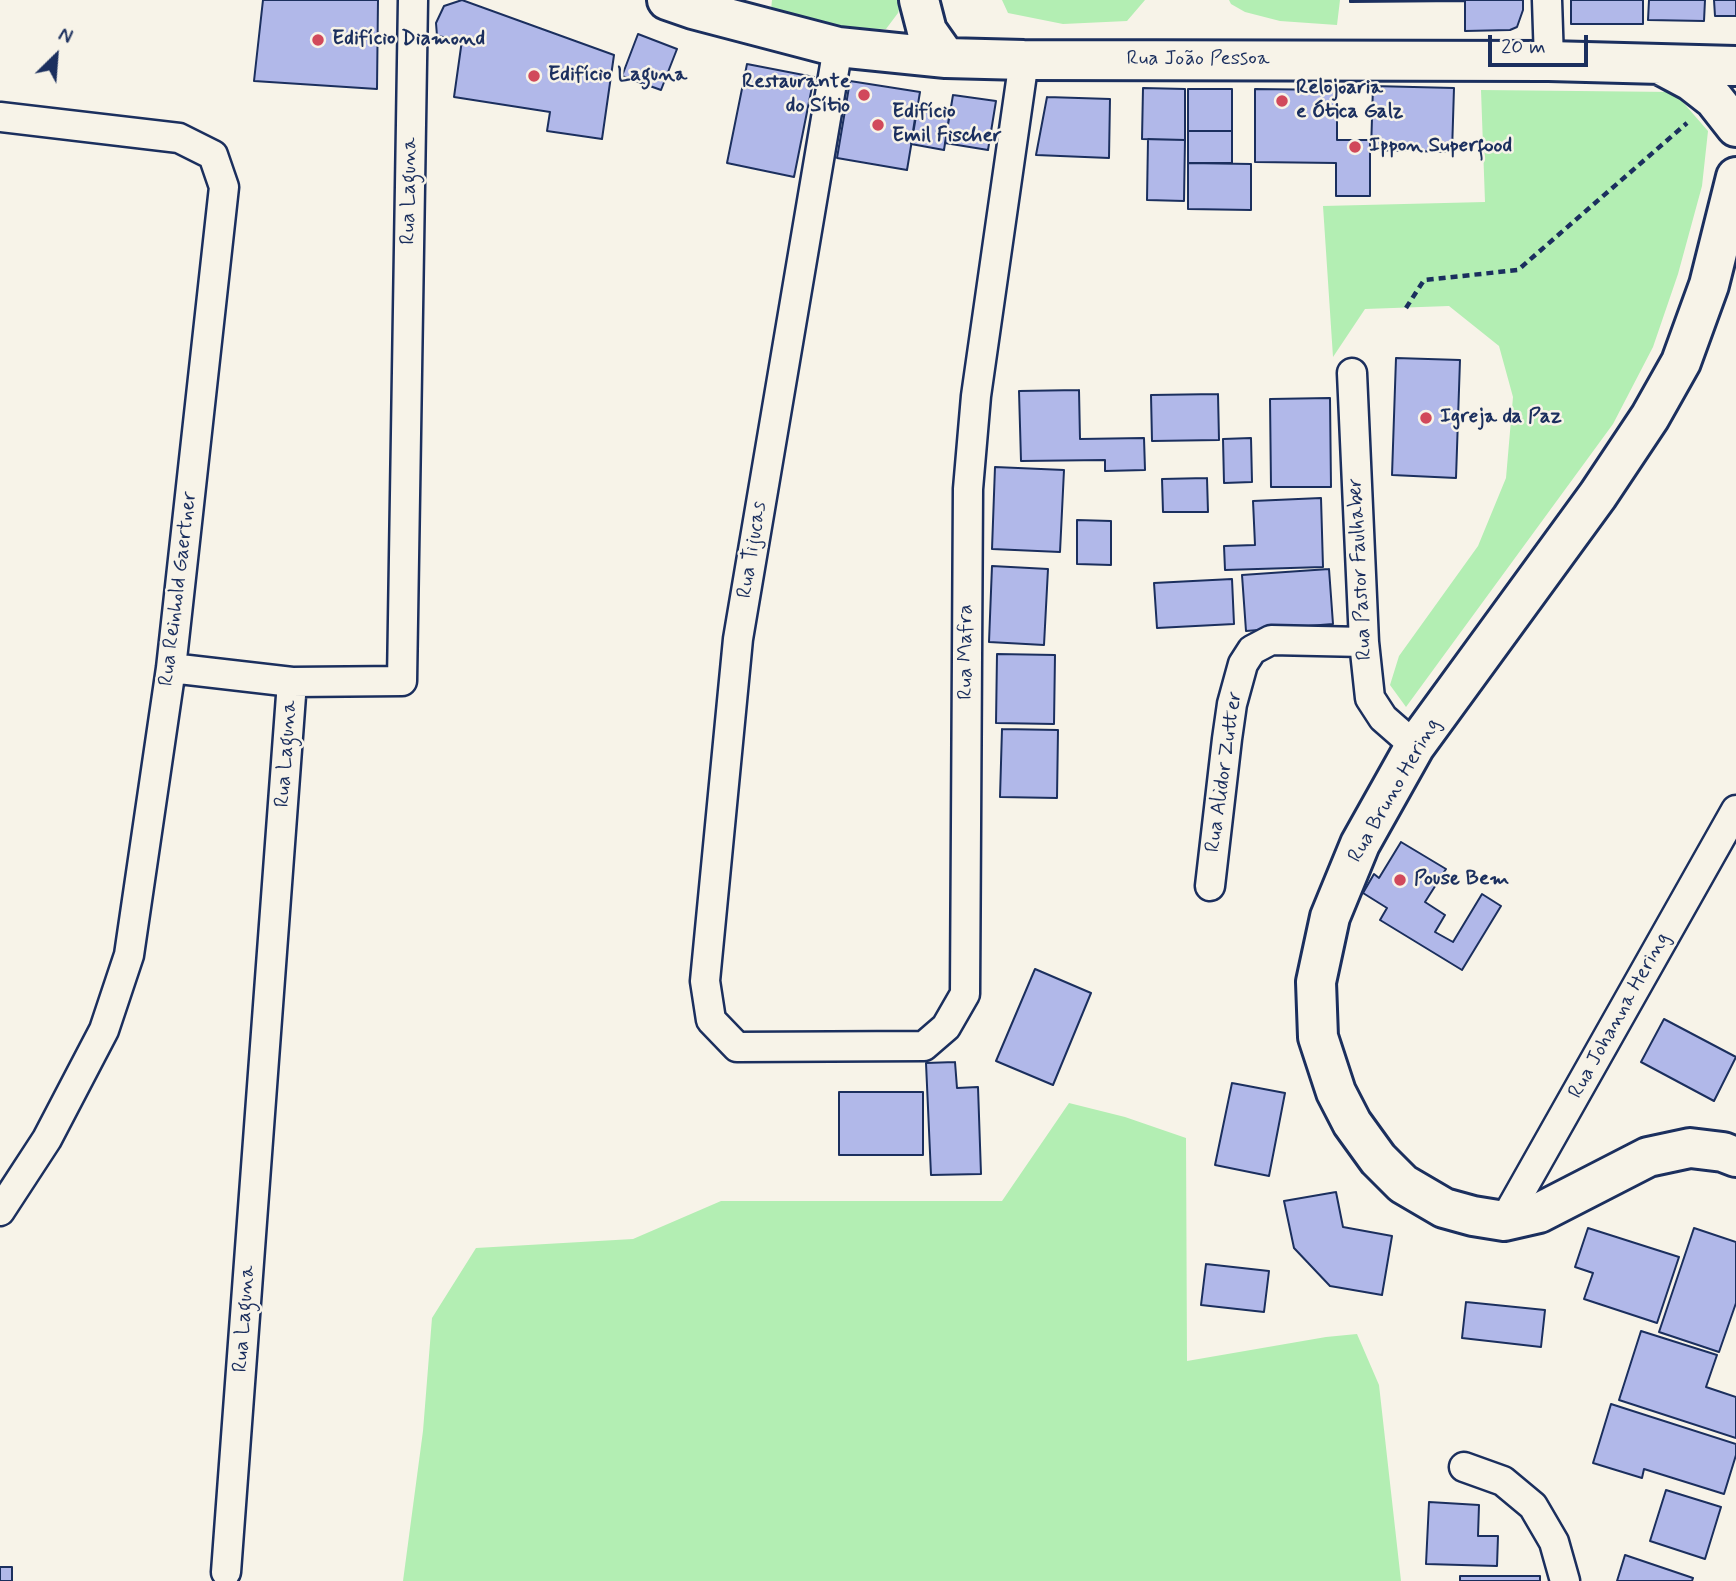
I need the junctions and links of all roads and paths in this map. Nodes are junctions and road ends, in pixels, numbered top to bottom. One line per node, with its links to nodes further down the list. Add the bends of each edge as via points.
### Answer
1 (413, 0): 19 (street, Rua Laguna, via 402,681)
2 (667, 0): 5 (street, Rua João Pessoa)
3 (1547, 0): 9 (street)
4 (919, 2): 6 (street, via 901,29); 7 (street, via 927,31)
5 (838, 47): 6 (street, Rua João Pessoa); 23 (street, Rua Tijucas, via 737,653 705,981 711,1020)
6 (877, 51): 7 (street, Rua João Pessoa)
7 (946, 58): 8 (street, Rua João Pessoa)
8 (1024, 60): 9 (street, Rua João Pessoa); 23 (street, Rua Mafra, via 976,396 968,489 965,994 946,1027 924,1046)
9 (1549, 61): 10 (street, Rua João Pessoa)
10 (1656, 63): 11 (street, Rua João Pessoa); 12 (street, via 1691,80)
11 (1736, 66)
12 (1725, 113): 15 (path, via 1518,270 1424,280)
13 (0, 117): 18 (street, Rua Reinhold Gaertner, via 179,138 213,155 224,187)
14 (1736, 177): 20 (street, Rua Bruno Hering, via 1709,285 1681,362 1650,417)
15 (1406, 308)
16 (1352, 373): 17 (street, Rua Pastor Faulhaber)
17 (1364, 642): 20 (street, Rua Pastor Faulhaber, via 1370,698 1383,718); 22 (street, Rua Alidor Zutter, via 1271,640 1252,650 1243,664 1232,704)
18 (171, 668): 19 (street); 25 (street, Rua Reinhold Gaertner, via 129,956 104,1030 47,1139)
19 (292, 682): 28 (street, Rua Laguna)
20 (1415, 746): 26 (street, Rua Bruno Hering, via 1360,845 1330,917 1316,982 1318,1037 1352,1123 1403,1184 1444,1208)
21 (1736, 810): 26 (street, Rua Johanna Hering)
22 (1210, 886)
23 (737, 1047)
24 (1736, 1157): 26 (street, Rua Bruno Hering, via 1690,1148 1648,1157 1539,1213)
25 (0, 1211)
26 (1504, 1221)
27 (1464, 1467): 29 (street, via 1503,1480 1533,1506 1554,1542)
28 (226, 1572)
29 (1565, 1581)

